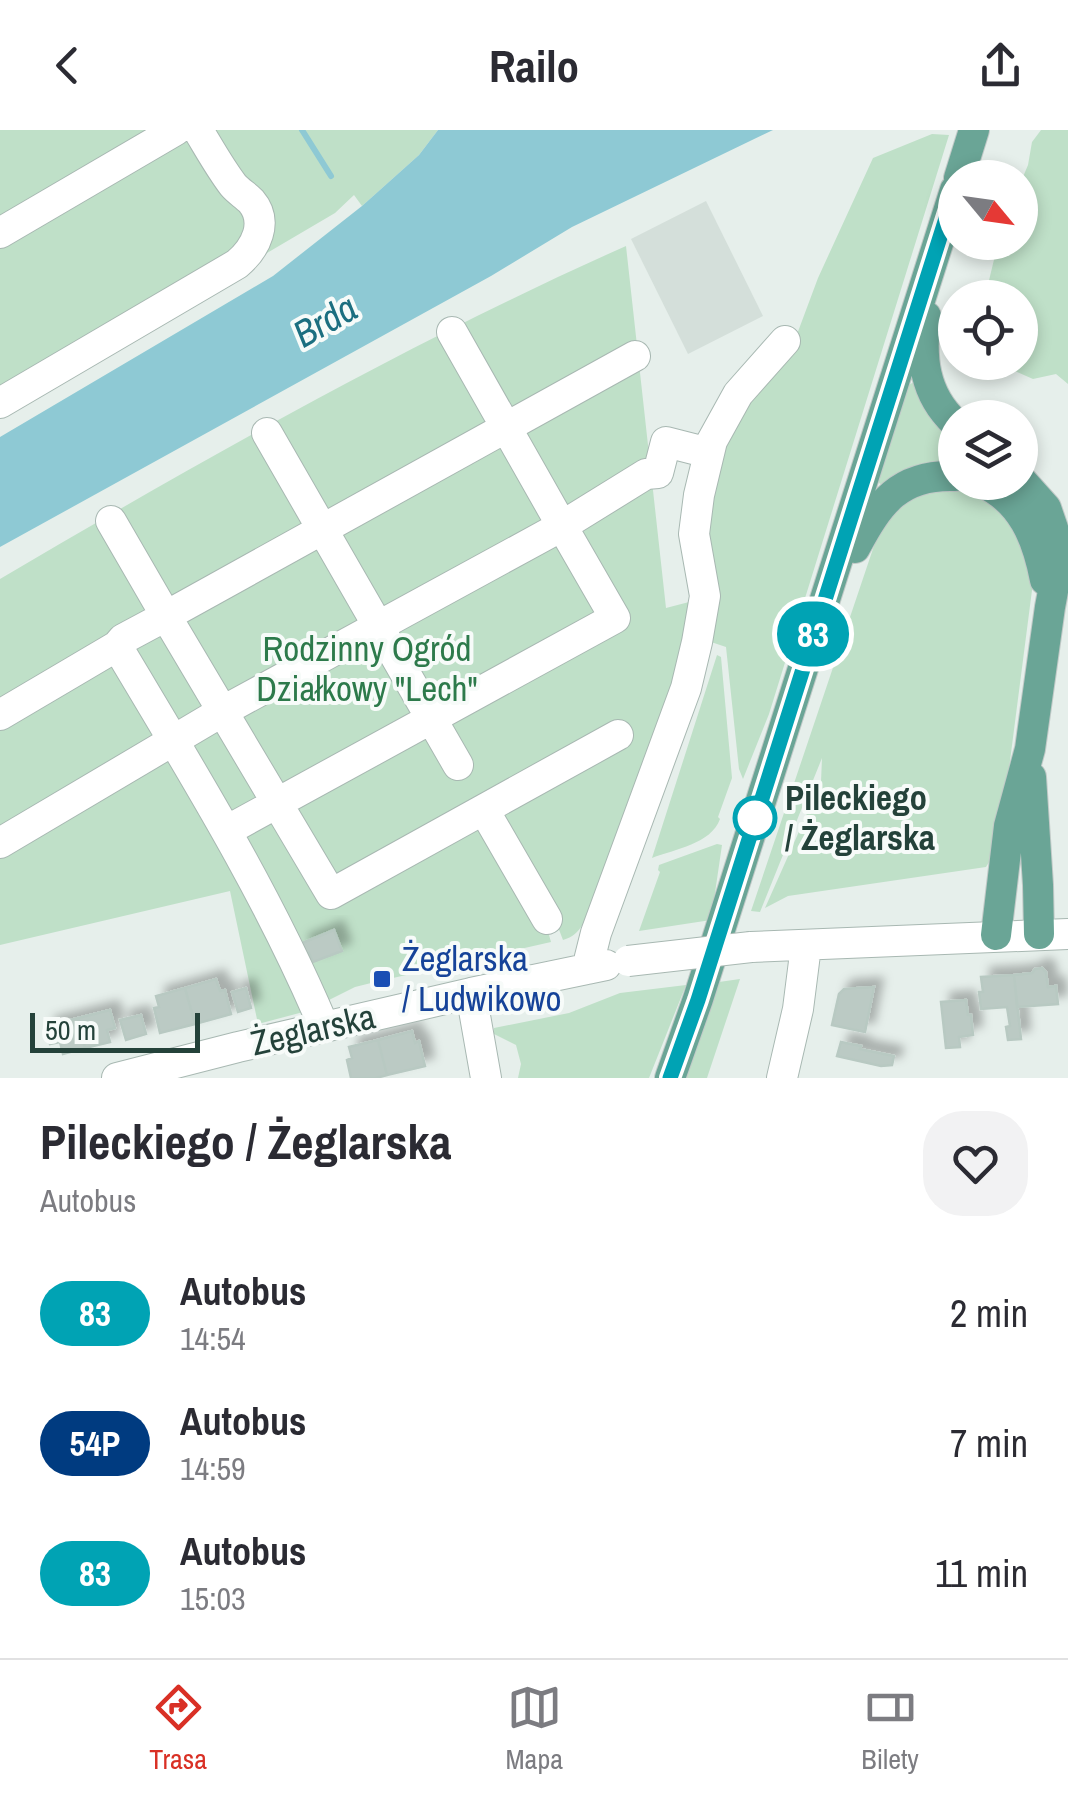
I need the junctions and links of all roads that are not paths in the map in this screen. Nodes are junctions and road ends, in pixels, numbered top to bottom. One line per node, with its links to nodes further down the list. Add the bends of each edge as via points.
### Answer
1 (176, 130): 5 (street)
2 (198, 130): 11 (street, via 260,216 251,249 237,264)
3 (974, 130): 4 (main road)
4 (965, 160)
5 (0, 233)
6 (938, 242): 7 (main road)
7 (934, 254): 12 (main road, via 922,343); 23 (main road)
8 (452, 332): 13 (street)
9 (784, 341): 15 (street, via 738,394)
10 (635, 356): 13 (street)
11 (0, 403)
12 (938, 404)
13 (506, 427): 20 (street); 21 (street)
14 (267, 434): 21 (street)
15 (709, 453): 20 (street, via 666,442 658,472); 42 (street, via 694,534 705,596 697,642)
16 (938, 477): 23 (main road, via 912,482 878,508)
17 (1038, 499): 22 (main road, via 1056,536)
18 (1009, 500): 22 (main road, via 1033,535)
19 (111, 521): 24 (street)
20 (562, 526): 25 (street); 29 (street, via 615,618)
21 (322, 529): 24 (street); 25 (street)
22 (1050, 607): 32 (main road)
23 (820, 612): 47 (main road)
24 (166, 616): 26 (street); 27 (street)
25 (378, 626): 27 (street); 29 (street)
26 (117, 646): 28 (street); 31 (street)
27 (224, 711): 31 (street); 34 (street)
28 (0, 715)
29 (431, 719): 33 (street); 34 (street)
30 (618, 736): 35 (street)
31 (174, 741): 36 (street); 37 (street)
32 (1030, 749): 39 (main road, via 1038,885); 40 (main road, via 1008,826)
33 (458, 764)
34 (278, 803): 35 (street, via 332,894); 36 (street)
35 (484, 810): 38 (street)
36 (228, 830): 44 (street)
37 (0, 844)
38 (548, 919)
39 (1053, 934): 40 (street)
40 (996, 935): 41 (street)
41 (806, 946): 42 (street, Żeglarska, bridge); 48 (street)
42 (587, 968): 43 (street, Żeglarska)
43 (471, 993): 44 (street, Żeglarska); 46 (street)
44 (324, 1028): 45 (street, Żeglarska)
45 (117, 1078)
46 (486, 1078)
47 (670, 1078)
48 (782, 1078)

